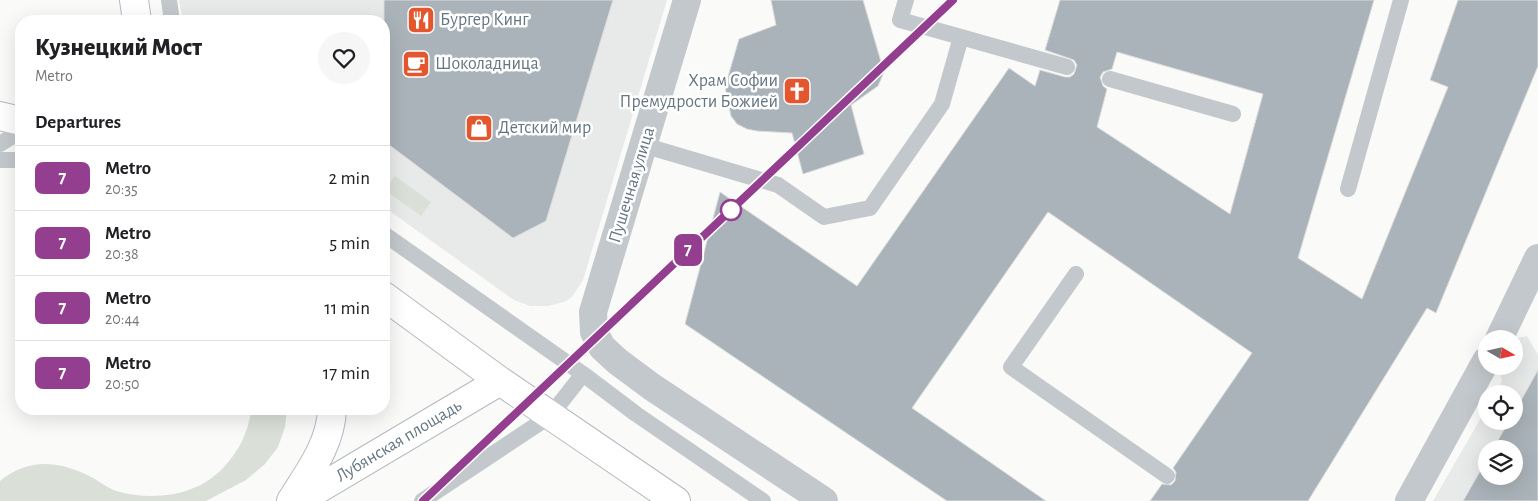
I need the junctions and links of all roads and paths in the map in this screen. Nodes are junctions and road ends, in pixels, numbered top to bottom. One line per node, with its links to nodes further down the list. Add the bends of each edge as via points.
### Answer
1 (134, 0): 6 (main road)
2 (169, 0): 7 (lane)
3 (687, 0): 16 (street, Пушечная улица)
4 (906, 0): 8 (lane, via 900,20)
5 (1401, 0): 19 (lane)
6 (136, 15)
7 (171, 15)
8 (961, 37): 9 (lane); 16 (lane, via 942,104 870,208 824,217 778,185)
9 (1067, 67)
10 (1110, 79): 11 (lane)
11 (1232, 114)
12 (0, 116): 13 (main road)
13 (15, 120)
14 (15, 135): 15 (lane)
15 (0, 144)
16 (643, 145): 37 (street, Пушечная улица, via 594,312 594,332 602,347 652,387)
17 (0, 160): 18 (lane)
18 (15, 160)
19 (1348, 189)
20 (390, 238): 25 (lane)
21 (1538, 258): 24 (street)
22 (1076, 274): 30 (lane, via 1011,367)
23 (390, 300): 27 (main road)
24 (1503, 330)
25 (583, 374): 29 (lane); 36 (lane)
26 (1479, 375): 38 (street)
27 (500, 381): 29 (main road); 31 (main road, Лубянская площадь)
28 (332, 415): 32 (main road, Лубянская площадь, via 321,454)
29 (550, 416): 34 (lane); 35 (main road)
30 (1167, 476)
31 (320, 493): 33 (main road, Лубянская площадь)
32 (291, 501)
33 (298, 501)
34 (422, 501)
35 (676, 501)
36 (763, 501)
37 (824, 501)
38 (1409, 501)

